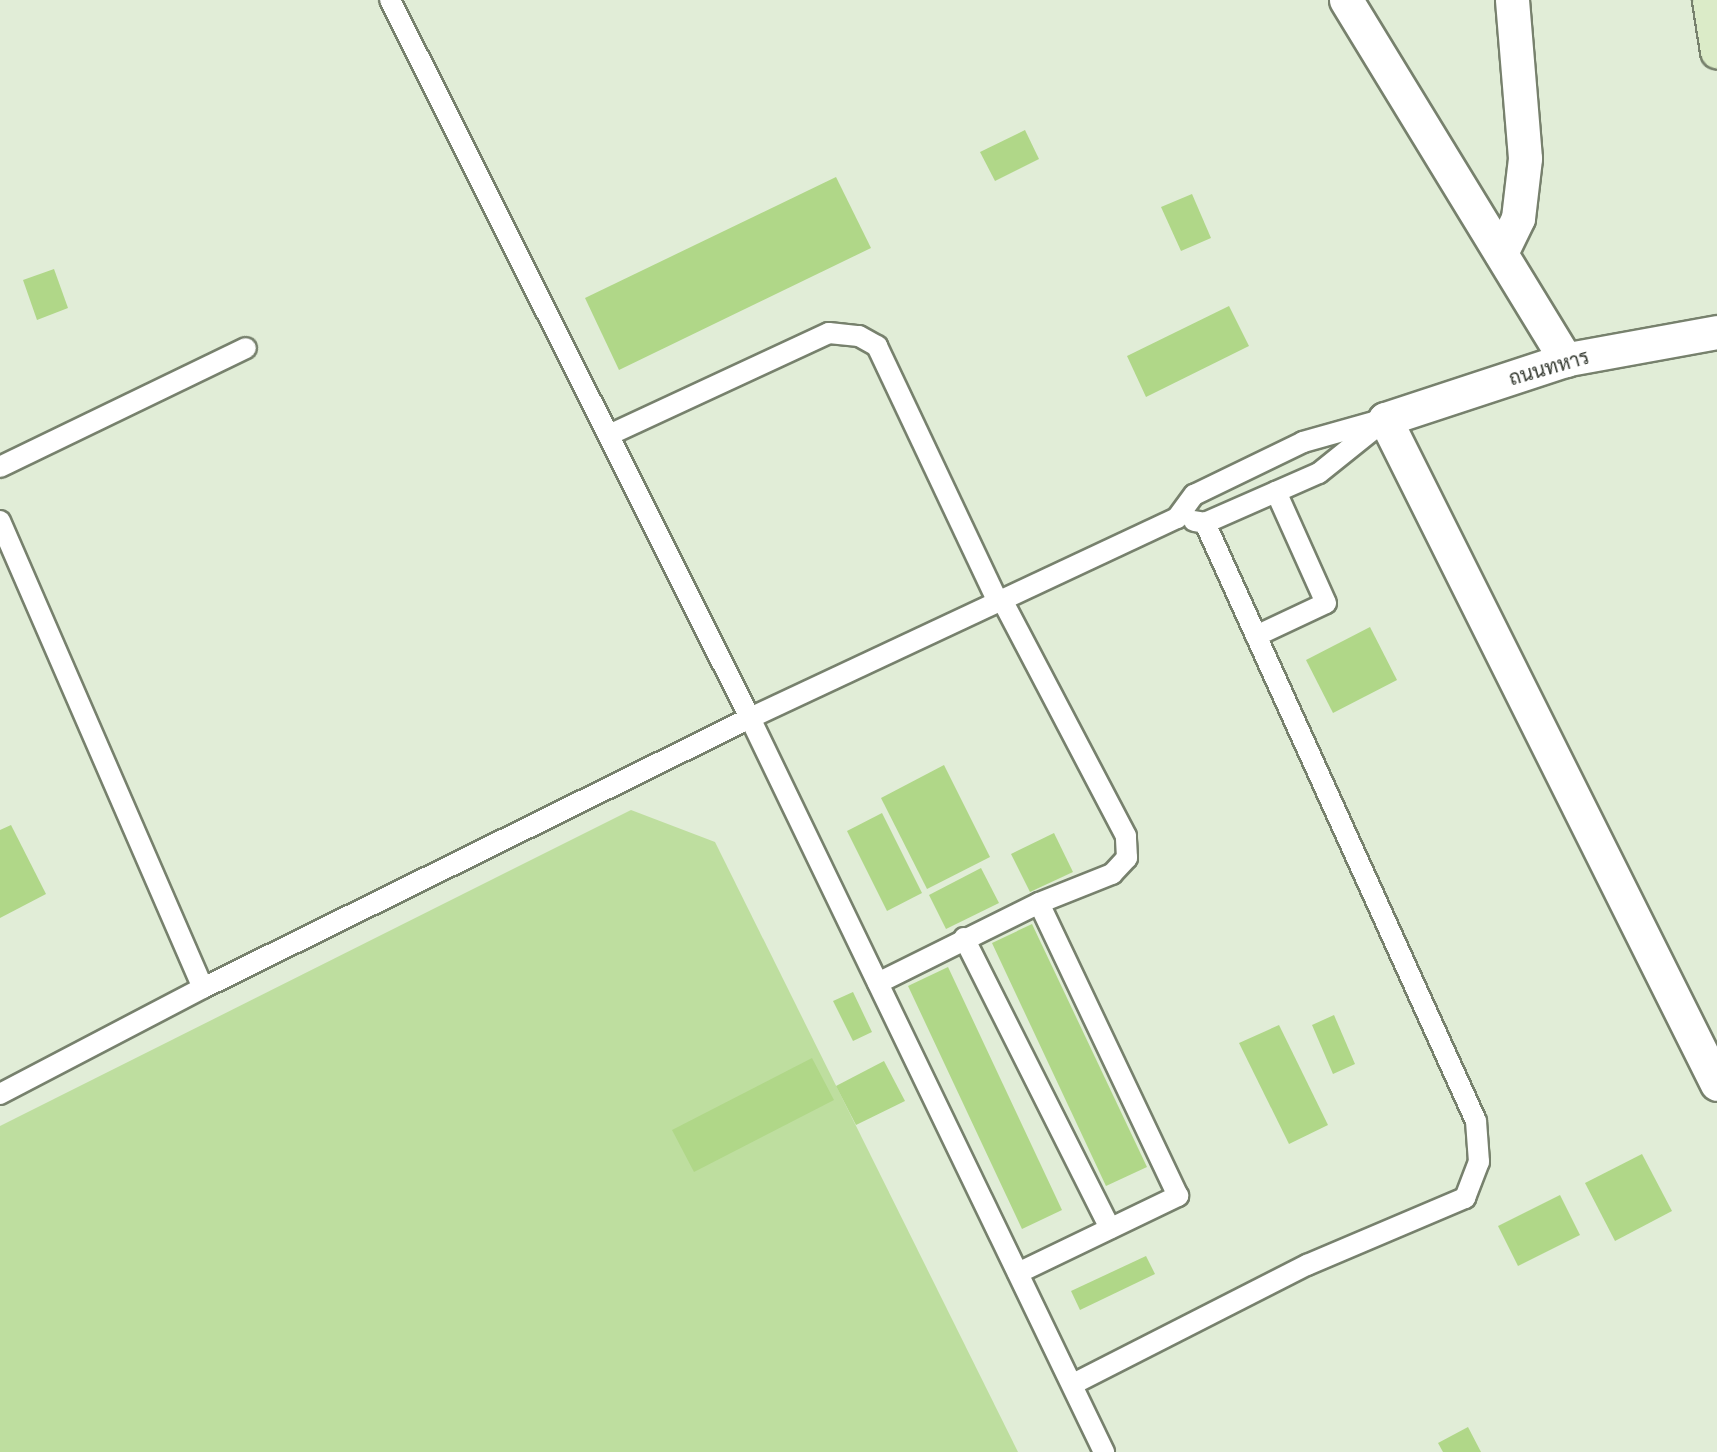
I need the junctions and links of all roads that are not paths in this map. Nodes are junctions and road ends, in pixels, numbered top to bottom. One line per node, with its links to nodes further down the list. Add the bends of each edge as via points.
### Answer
1 (390, 0): 11 (lane)
2 (1346, 0): 6 (street)
3 (1512, 0): 6 (street, via 1526,158 1518,218)
4 (1709, 0): 5 (main road)
5 (1717, 51)
6 (1501, 253): 9 (street)
7 (1717, 332): 9 (street, ถนนทหาร)
8 (246, 348): 12 (lane)
9 (1566, 360): 10 (street, ถนนทหาร)
10 (1385, 419): 13 (lane, via 1319,473); 14 (lane, via 1283,452 1194,495); 24 (street)
11 (609, 435): 17 (lane, via 829,333 859,336 877,346); 19 (lane)
12 (0, 467)
13 (1276, 492): 16 (lane); 18 (lane, via 1326,603)
14 (1177, 518): 16 (lane); 17 (lane)
15 (0, 522): 23 (lane)
16 (1205, 523): 18 (lane)
17 (1000, 601): 19 (lane); 20 (lane, via 1126,836 1127,858 1112,874)
18 (1256, 636): 28 (lane, via 1476,1121 1479,1162 1465,1198 1307,1265)
19 (750, 718): 22 (lane); 23 (lane)
20 (1039, 903): 21 (lane); 26 (lane, via 1178,1196)
21 (964, 938): 22 (lane); 26 (lane)
22 (878, 983): 27 (lane)
23 (203, 988): 25 (lane)
24 (1717, 1084)
25 (0, 1094)
26 (1110, 1228): 27 (lane)
27 (1018, 1273): 28 (lane)
28 (1073, 1384): 29 (lane)
29 (1104, 1452)

